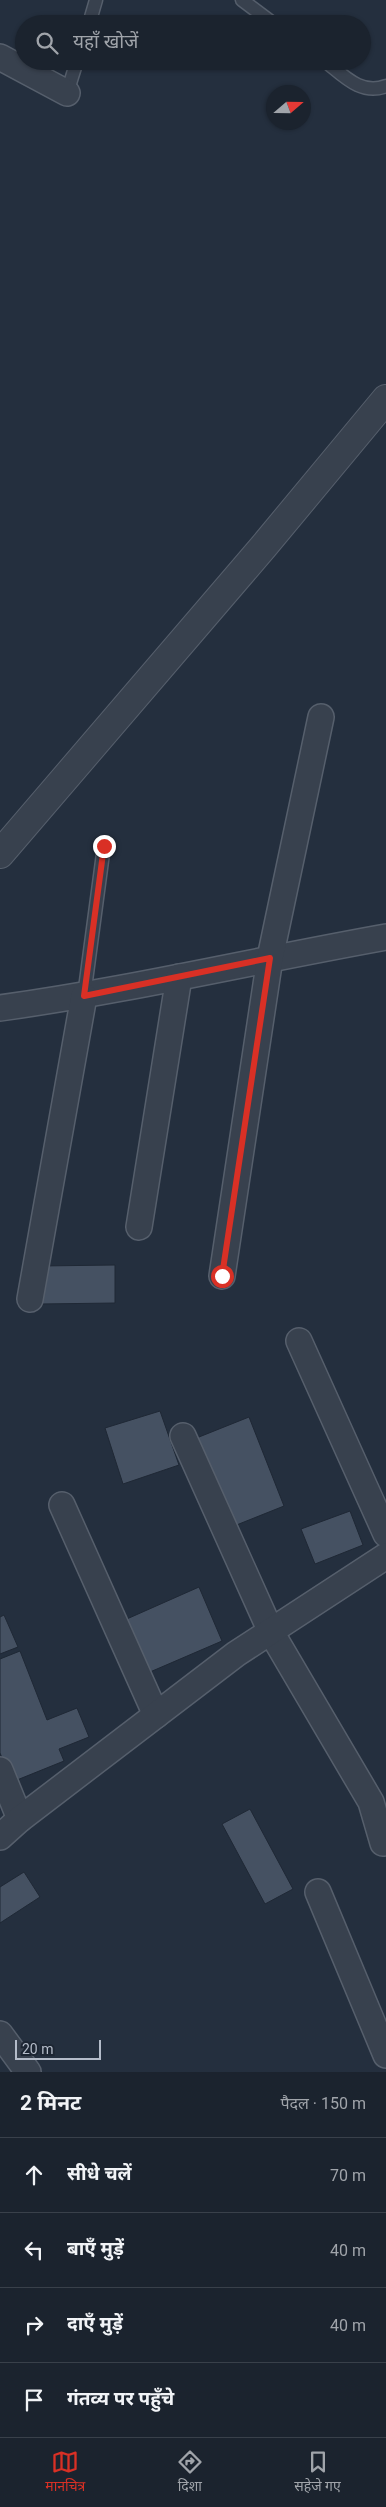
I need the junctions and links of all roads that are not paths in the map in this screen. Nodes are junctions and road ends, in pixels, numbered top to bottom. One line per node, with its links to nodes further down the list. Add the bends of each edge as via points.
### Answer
1 (96, 0): 3 (lane)
2 (242, 0): 4 (lane)
3 (92, 15)
4 (262, 15)
5 (0, 57): 6 (street)
6 (15, 65)
7 (24, 70): 11 (street)
8 (74, 70): 11 (lane)
9 (338, 70): 10 (lane, via 366,90)
10 (386, 86)
11 (67, 93)
12 (386, 399): 15 (street)
13 (321, 717): 17 (street)
14 (104, 846): 19 (lane)
15 (0, 854)
16 (386, 938): 17 (street)
17 (270, 958): 18 (street); 22 (street)
18 (179, 977): 19 (street); 21 (street)
19 (84, 996): 20 (street); 23 (street)
20 (0, 1008)
21 (139, 1226)
22 (222, 1276)
23 (30, 1299)
24 (299, 1341): 27 (street)
25 (183, 1436): 29 (street)
26 (62, 1505): 30 (street)
27 (386, 1534)
28 (386, 1556): 29 (street)
29 (271, 1632): 30 (street); 34 (street, via 361,1782 371,1802)
30 (156, 1715): 32 (street)
31 (0, 1770): 32 (street)
32 (20, 1819): 33 (street)
33 (0, 1836)
34 (382, 1843)
35 (318, 1892): 37 (street)
36 (0, 2034): 38 (street)
37 (386, 2055)
38 (28, 2072)

